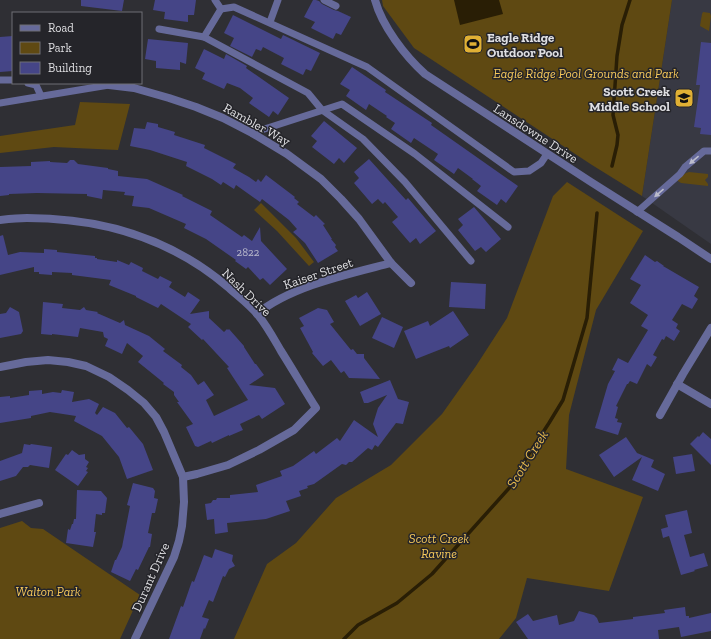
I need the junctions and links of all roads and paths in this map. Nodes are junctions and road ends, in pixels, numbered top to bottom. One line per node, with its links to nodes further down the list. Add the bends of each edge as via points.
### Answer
1 (214, 0): 6 (lane)
2 (278, 0): 7 (lane)
3 (324, 0): 5 (lane)
4 (375, 0): 19 (street, Lansdowne Drive, via 398,45 424,74)
5 (336, 6)
6 (221, 9): 7 (lane, via 234,7); 9 (lane)
7 (270, 22): 19 (lane, via 367,67 514,172 529,171 541,163)
8 (160, 29): 9 (lane)
9 (204, 37): 16 (lane, via 308,93)
10 (0, 80): 11 (lane)
11 (12, 80)
12 (32, 84): 14 (lane, via 36,85)
13 (109, 85): 14 (lane, Rambler Way); 17 (street, Rambler Way, via 134,88 196,107)
14 (41, 96): 15 (lane, Rambler Way)
15 (0, 103)
16 (322, 110): 17 (lane); 22 (lane, via 342,104 414,154); 24 (lane, via 363,139 405,182)
17 (252, 133): 25 (street, Rambler Way, via 321,179 359,219)
18 (711, 150): 20 (lane, one-way to 20, via 704,151)
19 (547, 154): 20 (street, Lansdowne Drive)
20 (637, 212): 23 (street, Lansdowne Drive)
21 (0, 220): 27 (street, Nash Drive, via 55,218 119,228 149,238 192,260)
22 (508, 227)
23 (711, 259)
24 (471, 260)
25 (391, 263): 26 (street, Rambler Way); 27 (street, Kaiser Street, via 331,279 287,295)
26 (411, 283)
27 (257, 314): 33 (street, Nash Drive, via 316,408 294,430 259,450 228,465)
28 (711, 328): 30 (street)
29 (0, 367): 33 (street, Durant Drive, via 48,360 86,366 109,377 134,394 156,417)
30 (678, 384): 31 (street); 32 (street)
31 (711, 404)
32 (660, 414)
33 (183, 477): 36 (street, Durant Drive, via 182,526 174,557)
34 (39, 503): 35 (street)
35 (0, 514)
36 (134, 639)

